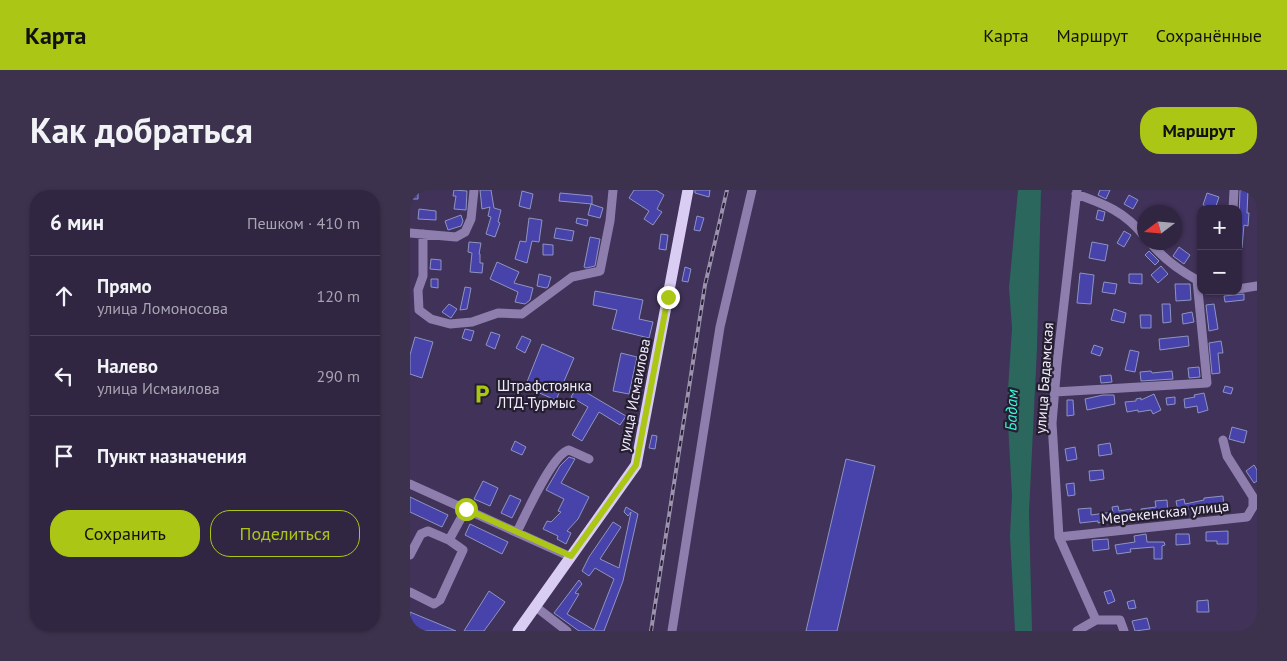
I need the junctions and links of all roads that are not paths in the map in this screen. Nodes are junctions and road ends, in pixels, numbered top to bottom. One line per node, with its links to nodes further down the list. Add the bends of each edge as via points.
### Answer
1 (474, 190): 10 (street, via 472,219 465,232 456,237)
2 (613, 190): 10 (street, via 600,271 572,277 522,314 498,313 472,322 450,324 431,319 418,310 418,290 423,276)
3 (688, 190): 25 (main road, улица Исмаилова, via 636,465)
4 (752, 190): 31 (street, via 720,326)
5 (1234, 190): 7 (street)
6 (1076, 192): 8 (street, via 1110,206); 16 (street, улица Бадамская)
7 (1233, 205)
8 (1137, 226)
9 (410, 233): 10 (street)
10 (423, 234)
11 (1155, 250): 12 (street)
12 (1197, 283)
13 (1257, 286): 14 (street)
14 (1242, 288)
15 (1200, 295): 16 (street, via 1207,383)
16 (1054, 392): 22 (street, улица Бадамская, via 1052,423)
17 (1223, 440): 22 (street, Мерекенская улица, via 1227,456 1253,497 1253,507 1247,517)
18 (590, 459): 21 (street, via 569,450 562,454 544,479)
19 (410, 484): 20 (street)
20 (466, 509): 21 (street); 23 (street)
21 (517, 532): 25 (street)
22 (1059, 537): 28 (street, улица Бадамская)
23 (449, 540): 24 (street, via 428,531 421,534); 26 (street, via 463,550 440,600 434,604)
24 (410, 555)
25 (571, 556): 27 (main road, улица Исмаилова)
26 (410, 592)
27 (536, 607): 29 (main road, улица Исмаилова); 30 (street)
28 (1096, 620): 32 (street); 33 (street, via 1120,620)
29 (518, 631)
30 (567, 631)
31 (672, 631)
32 (1077, 631)
33 (1124, 631)

